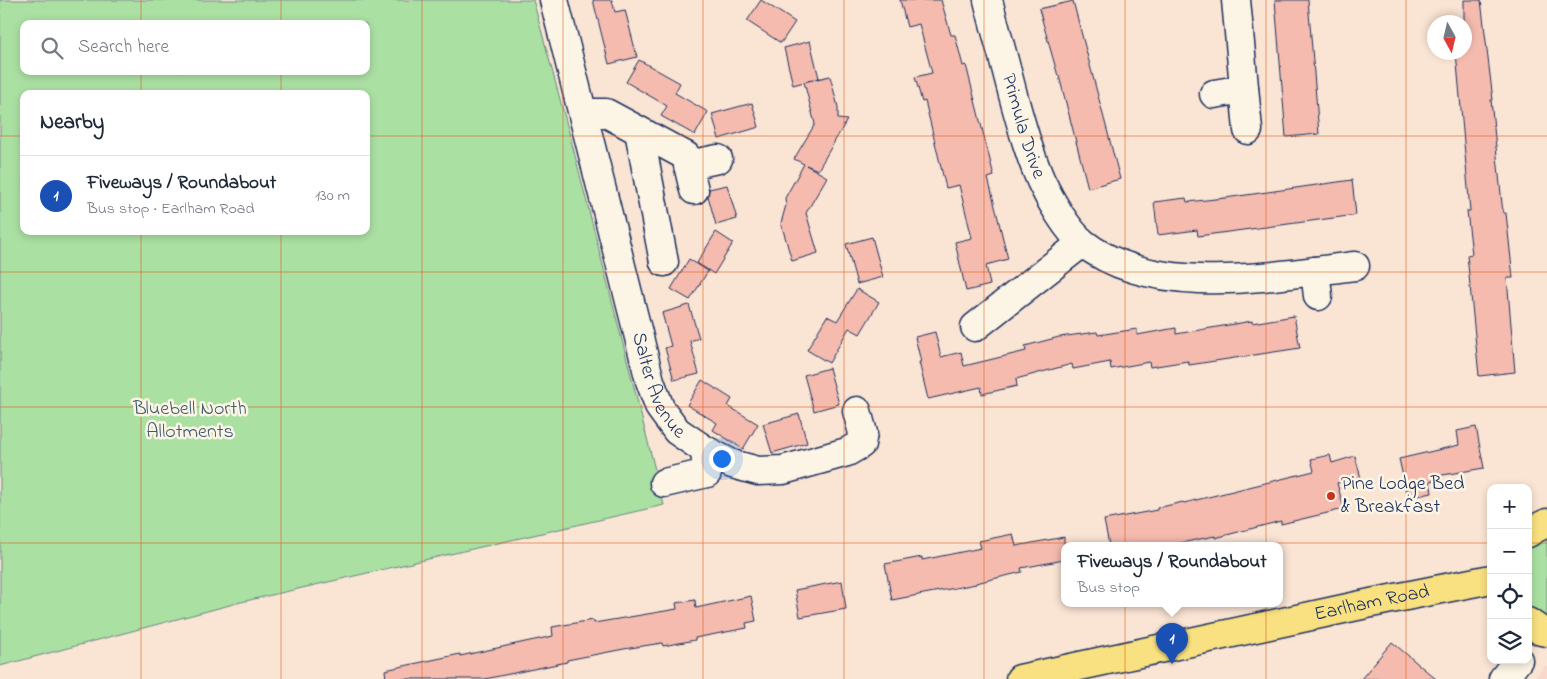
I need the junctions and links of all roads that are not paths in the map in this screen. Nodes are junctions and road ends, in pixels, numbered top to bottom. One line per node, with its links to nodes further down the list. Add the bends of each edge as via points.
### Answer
1 (554, 0): 6 (street, Salter Avenue)
2 (988, 0): 10 (street, Primula Drive, via 1024,136 1041,182 1062,220)
3 (1236, 0): 4 (street)
4 (1244, 89): 5 (street); 7 (street)
5 (1214, 94)
6 (582, 113): 8 (street, via 606,113); 15 (street, Salter Avenue, via 650,381 660,408 677,431)
7 (1248, 130)
8 (639, 131): 9 (street, via 686,156 691,177); 11 (street)
9 (718, 159)
10 (1082, 243): 12 (street, Primula Drive, via 1112,262 1150,274 1196,280 1244,279 1316,284); 13 (street)
11 (664, 262)
12 (1355, 266)
13 (975, 327)
14 (865, 424): 15 (street, Salter Avenue, via 861,444 847,452 783,470 758,471 732,464)
15 (705, 450): 16 (street, via 707,473)
16 (664, 484)
17 (1547, 523): 18 (main road)
18 (1532, 531)
19 (1487, 580): 21 (main road, Earlham Road)
20 (1515, 664): 22 (street)
21 (1020, 679)
22 (1503, 679)

